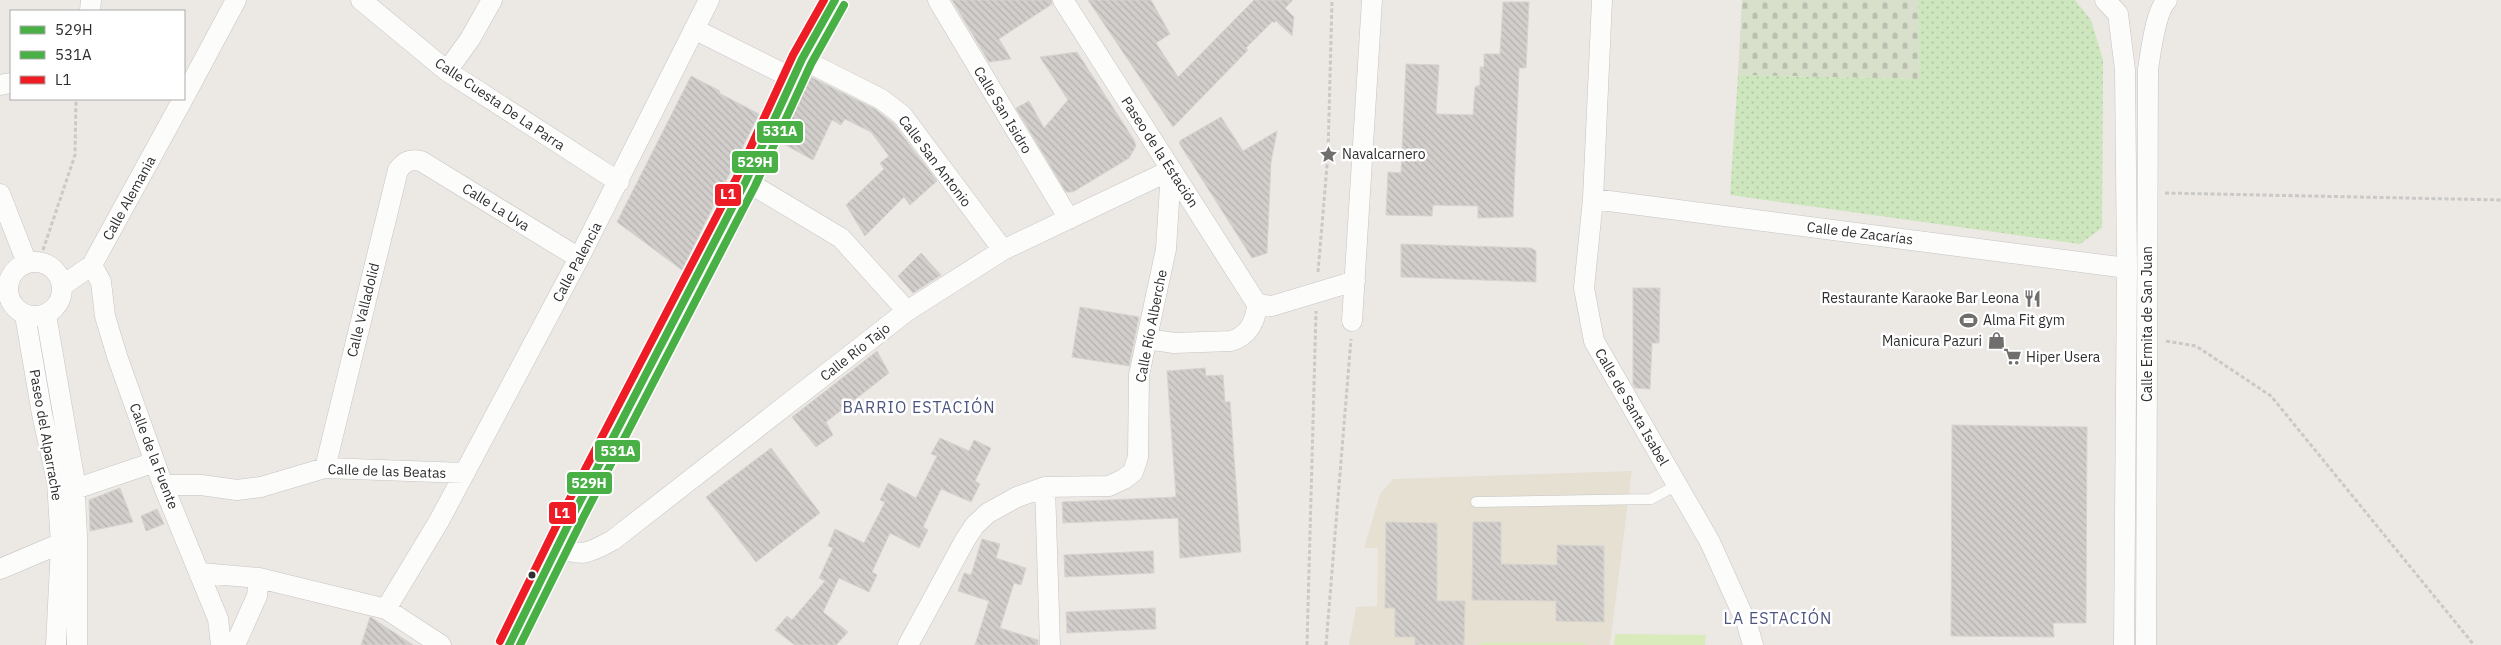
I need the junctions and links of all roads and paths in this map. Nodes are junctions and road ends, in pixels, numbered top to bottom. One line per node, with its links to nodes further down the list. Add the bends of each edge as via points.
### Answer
1 (361, 0): 15 (street, Calle Cuesta De La Parra)
2 (492, 0): 15 (street)
3 (710, 0): 13 (street, Calle Palencia)
4 (835, 0): 14 (street)
5 (938, 0): 28 (street, Calle San Isidro)
6 (1063, 0): 21 (street, Paseo de la Estación)
7 (1332, 0): 36 (path, via 1328,154)
8 (1372, 0): 34 (street)
9 (1602, 0): 26 (street, Calle de Santa Isabel)
10 (2105, 0): 33 (street, Calle Ermita de San Juan, via 2118,14 2125,70)
11 (237, 2): 17 (street, Calle Alemania)
12 (2165, 2): 24 (street, Calle Ermita de San Juan, via 2148,69)
13 (694, 29): 16 (street); 23 (street, Calle Palencia)
14 (802, 59): 16 (street); 29 (street, Calle San Antonio, via 880,99 902,115)
15 (447, 72): 23 (street, Calle Cuesta De La Parra)
16 (792, 78): 22 (street)
17 (185, 94)
18 (76, 100): 31 (path, via 75,155)
19 (182, 100): 32 (street, Calle Alemania)
20 (412, 159): 30 (street, Calle La Uva, via 421,161); 46 (street, Calle Valladolid, via 404,162 398,170)
21 (1172, 170): 28 (street, Calle Río Tajo); 38 (street, Paseo de la Estación); 44 (street, Calle Río Alberche, via 1166,249)
22 (746, 181): 39 (street, via 841,238); 54 (street)
23 (619, 182): 30 (street, Calle Palencia)
24 (2147, 193): 27 (path); 43 (street, Calle Ermita de San Juan)
25 (0, 194): 31 (street)
26 (1593, 199): 33 (street, Calle de Zacarías); 49 (street, Calle de Santa Isabel, via 1584,288 1594,341)
27 (2501, 200)
28 (1069, 219): 29 (street, Calle Río Tajo)
29 (1003, 250): 39 (street, Calle Río Tajo)
30 (579, 258): 47 (street, Calle Palencia)
31 (33, 263): 35 (street, via 53,269); 37 (street, via 16,270)
32 (92, 266): 35 (street, Calle Alemania); 45 (street, Calle de la Fuente, via 101,282 105,316 117,356)
33 (2127, 268): 70 (street, Calle Ermita de San Juan)
34 (1355, 281): 36 (street); 42 (street)
35 (62, 286): 41 (street, via 58,304)
36 (1316, 292): 38 (street, via 1272,306); 67 (path)
37 (4, 299): 40 (street)
38 (1257, 304): 44 (street, via 1251,326 1231,341 1174,344)
39 (907, 311): 54 (street, Calle Río Tajo, via 613,540 592,552 573,554)
40 (25, 315): 41 (street); 53 (street, Paseo del Alparrache)
41 (46, 315): 51 (street)
42 (1352, 321): 68 (path)
43 (2147, 338): 71 (street, Calle Ermita de San Juan); 72 (path, via 2196,346 2271,396)
44 (1147, 339): 50 (street, Calle Río Alberche, via 1139,374 1138,457 1133,472 1109,486)
45 (155, 462): 48 (street, Calle de la Fuente); 51 (street)
46 (325, 468): 47 (street, Calle de las Beatas); 48 (street, Calle de las Beatas, via 261,487 237,490 201,485)
47 (465, 473): 58 (street, Calle Palencia)
48 (163, 485): 56 (street, Calle de la Fuente)
49 (1677, 485): 52 (lane, via 1652,499); 69 (street, Calle de Santa Isabel, via 1710,542 1747,624)
50 (1045, 487): 65 (street, Calle Río Alberche, via 1017,497 988,513 975,525); 66 (street)
51 (75, 489): 53 (street)
52 (1476, 502)
53 (69, 540): 55 (street); 59 (street, Paseo del Alparrache); 60 (street)
54 (558, 547): 64 (street)
55 (0, 569)
56 (201, 574): 57 (street); 61 (street, Calle de la Fuente, via 218,619)
57 (259, 578): 58 (street); 62 (street, via 257,596)
58 (386, 609): 63 (street)
59 (56, 645)
60 (77, 645)
61 (221, 645)
62 (235, 645)
63 (441, 645)
64 (509, 645)
65 (908, 645)
66 (1050, 645)
67 (1307, 645)
68 (1326, 645)
69 (1753, 645)
70 (2124, 645)
71 (2146, 645)
72 (2474, 645)

